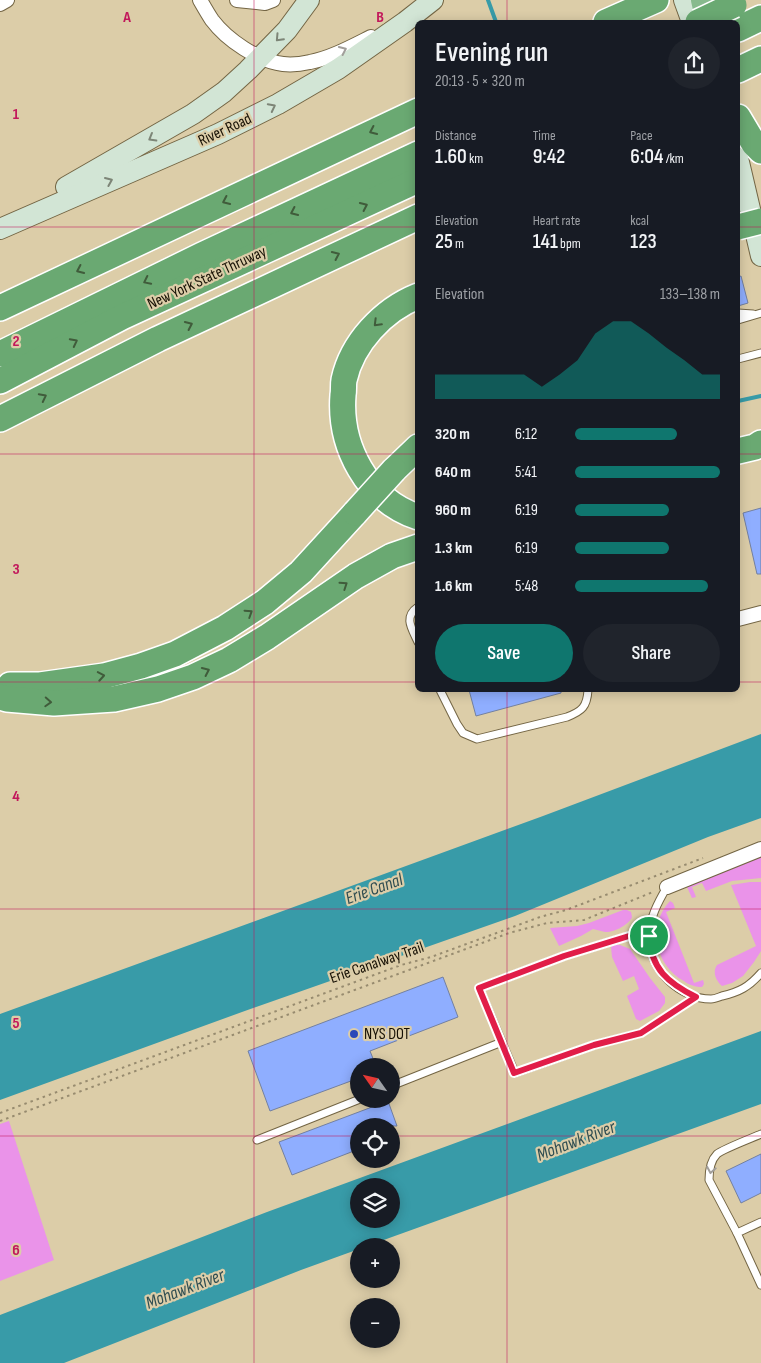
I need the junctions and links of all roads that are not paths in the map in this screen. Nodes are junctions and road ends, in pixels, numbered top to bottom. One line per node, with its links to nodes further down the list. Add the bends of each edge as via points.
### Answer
1 (8, 0): 10 (street)
2 (200, 0): 17 (street, via 229,39)
3 (237, 0): 4 (street, via 265,3)
4 (273, 0)
5 (309, 0): 17 (main road, one-way to 17)
6 (433, 0): 16 (main road, River Road)
7 (684, 0): 13 (main road)
8 (702, 0): 14 (highway)
9 (654, 1): 12 (highway)
10 (0, 4)
11 (745, 16): 15 (highway, bridge)
12 (611, 20)
13 (691, 20)
14 (706, 20)
15 (714, 20)
16 (405, 22): 17 (street, one-way to 16, via 281,64 311,62); 29 (main road, River Road, one-way to 16, via 218,134 278,104 338,69)
17 (261, 58): 29 (main road, one-way to 29, via 224,92 193,114)
18 (415, 111): 32 (highway, one-way to 32)
19 (740, 120): 20 (highway)
20 (761, 151)
21 (415, 155): 37 (highway, New York State Thruway, one-way to 37, via 202,254)
22 (740, 167): 30 (main road)
23 (415, 181): 39 (highway, New York State Thruway, one-way to 23, via 122,318)
24 (761, 211): 25 (highway)
25 (740, 216)
26 (415, 218): 40 (highway, one-way to 26, via 158,339)
27 (761, 222): 28 (highway, bridge)
28 (740, 227)
29 (0, 228)
30 (761, 256)
31 (415, 297): 44 (highway, one-way to 44, via 382,318 367,333 344,380 342,409 347,442 369,484 391,504)
32 (0, 308)
33 (740, 313): 34 (lane)
34 (758, 314): 35 (lane)
35 (740, 319)
36 (761, 353): 38 (lane)
37 (0, 354)
38 (740, 358)
39 (0, 381)
40 (0, 419)
41 (761, 443): 43 (highway, via 755,446)
42 (415, 450): 50 (highway, one-way to 42, bridge, via 40,685 104,676 175,654 225,628 265,602 301,572)
43 (748, 459)
44 (414, 515)
45 (415, 548): 53 (highway, one-way to 45, via 54,703 114,699 193,677 267,637 356,576 392,556)
46 (415, 609): 49 (lane, via 409,618)
47 (761, 613): 48 (street)
48 (740, 618)
49 (415, 636)
50 (0, 685)
51 (441, 692): 52 (lane, via 463,734 477,739 567,717 584,707)
52 (588, 692)
53 (0, 698)
54 (761, 849): 55 (street)
55 (667, 887): 56 (lane, via 656,906)
56 (649, 936): 58 (lane, via 660,972); 59 (lane, via 629,936 479,988)
57 (761, 973): 58 (lane, via 737,992 712,999)
58 (696, 997): 59 (lane, via 641,1033 594,1045 514,1073)
59 (502, 1042): 60 (lane)
60 (400, 1082)
61 (350, 1103): 63 (lane)
62 (761, 1134): 65 (lane, one-way to 65, via 718,1153 709,1171 709,1180)
63 (257, 1140)
64 (761, 1222): 65 (lane)
65 (736, 1233): 66 (lane)
66 (761, 1285)

